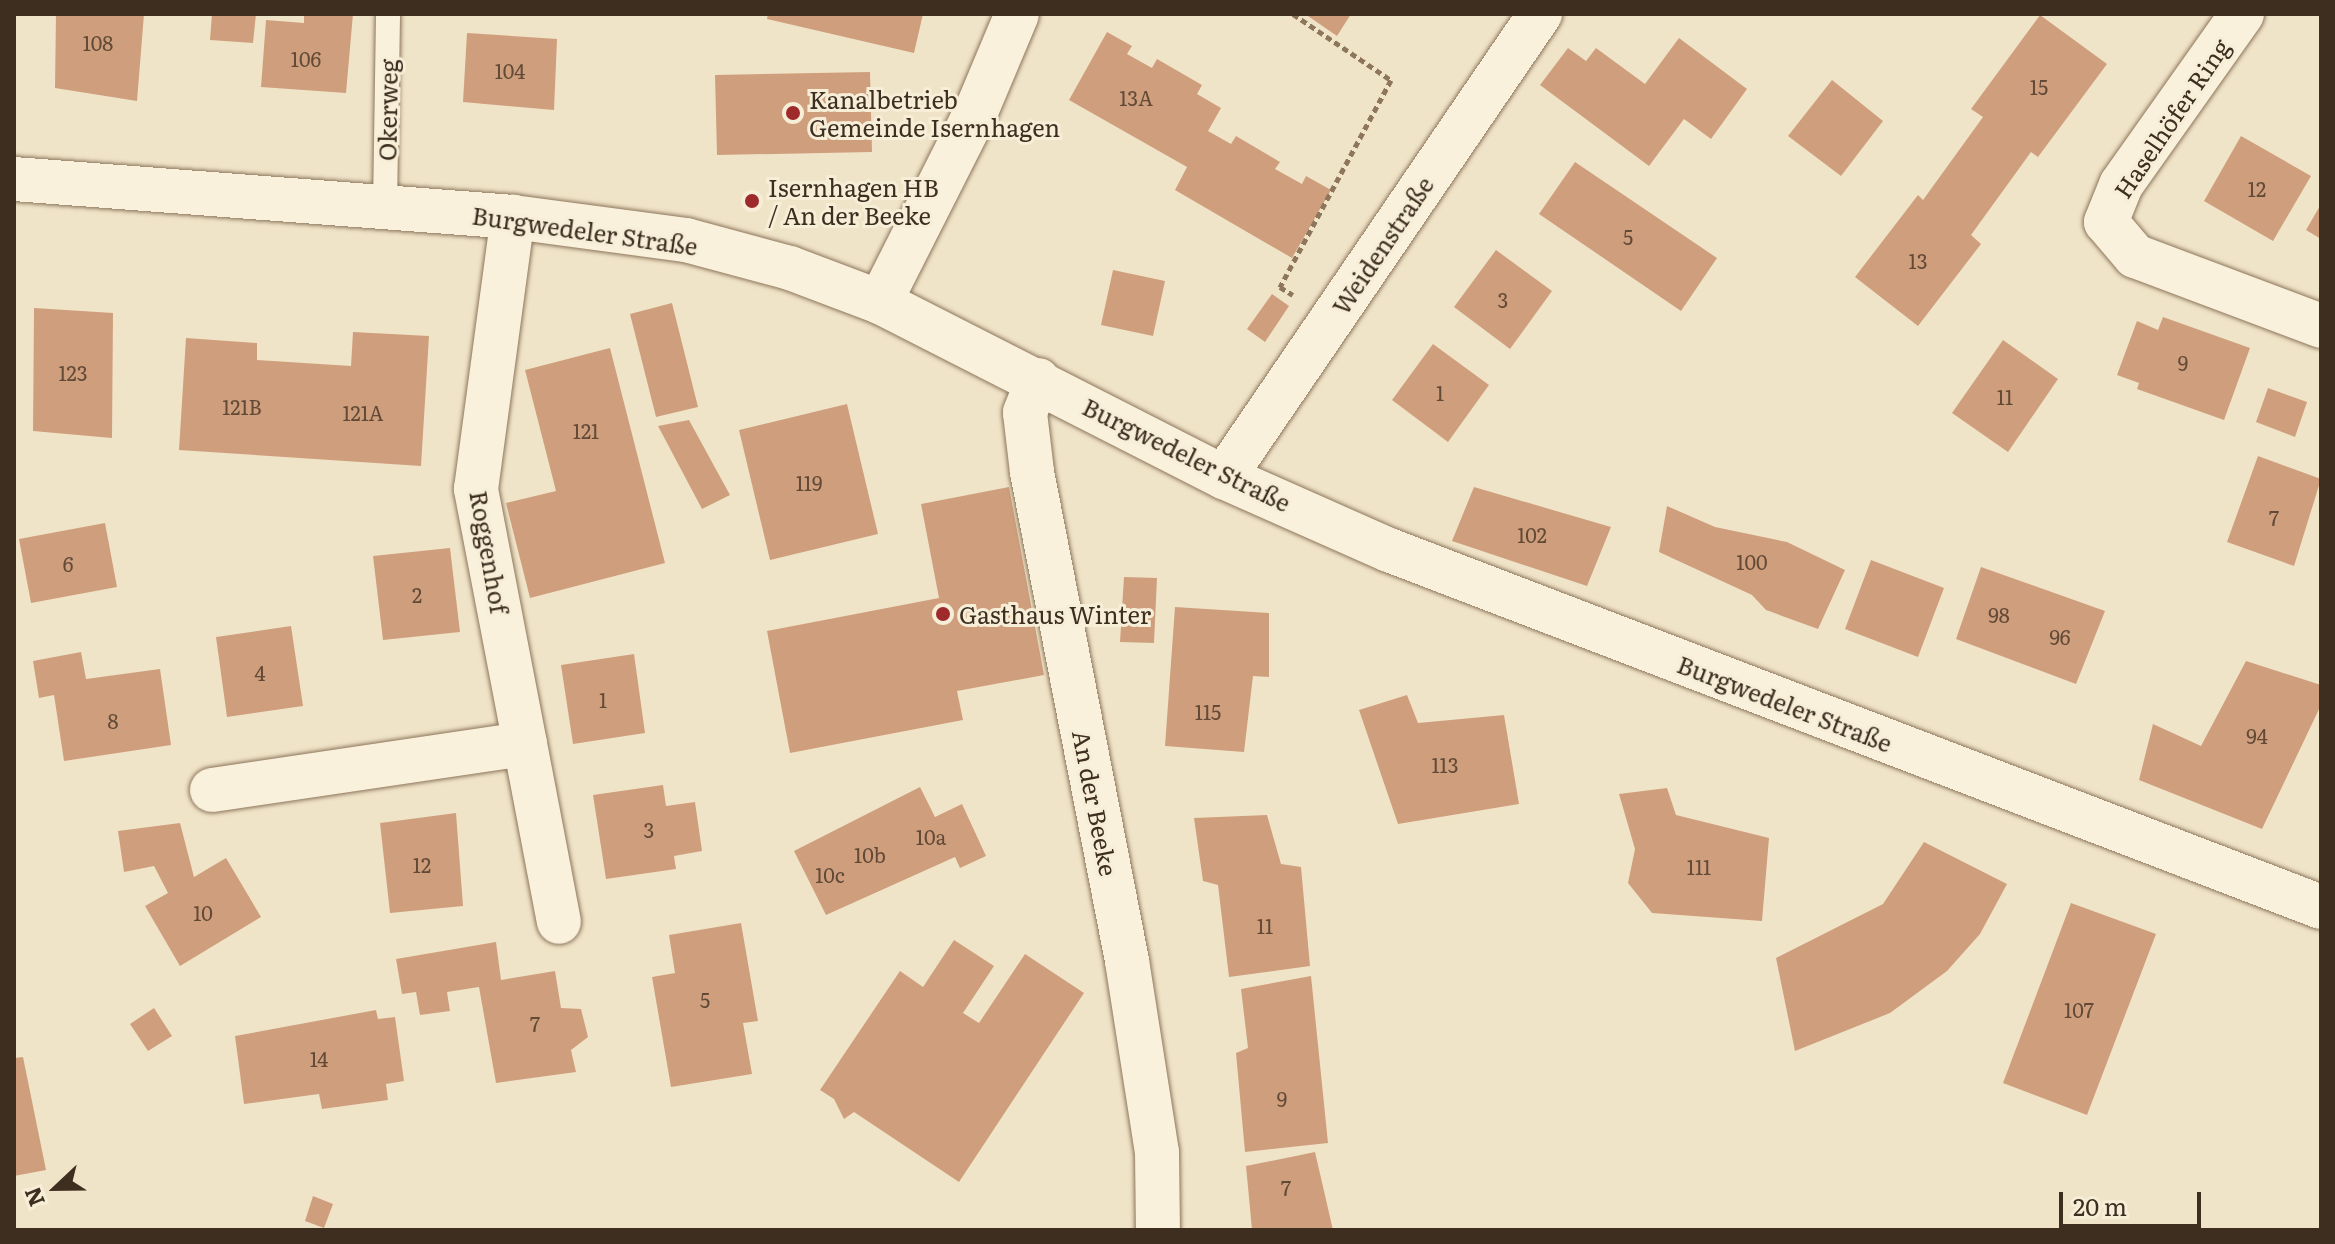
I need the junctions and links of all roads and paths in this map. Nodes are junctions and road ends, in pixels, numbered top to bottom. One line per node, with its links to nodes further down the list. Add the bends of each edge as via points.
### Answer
1 (388, 14): 7 (lane, Okerweg)
2 (1017, 14): 9 (street, via 975,114)
3 (1293, 14): 10 (path, via 1391,80 1280,287)
4 (1540, 14): 10 (street, Weidenstraße)
5 (2242, 14): 11 (street, Haselhöfer Ring, via 2121,185 2106,222 2135,256)
6 (14, 179): 7 (street, Burgwedeler Straße)
7 (385, 207): 8 (street, Burgwedeler Straße)
8 (513, 217): 9 (street, Burgwedeler Straße, via 686,240 790,268); 14 (street, Roggenhof, via 476,489)
9 (880, 302): 12 (street, Burgwedeler Straße)
10 (1331, 320): 13 (street, Weidenstraße)
11 (2321, 326)
12 (1038, 380): 13 (street, Burgwedeler Straße); 18 (street, An der Beeke, via 1025,413 1032,472 1127,961 1157,1152)
13 (1224, 477): 16 (street, Burgwedeler Straße, via 1389,550)
14 (525, 744): 15 (street); 17 (street, Roggenhof)
15 (212, 790)
16 (2321, 907)
17 (559, 922)
18 (1158, 1230)

